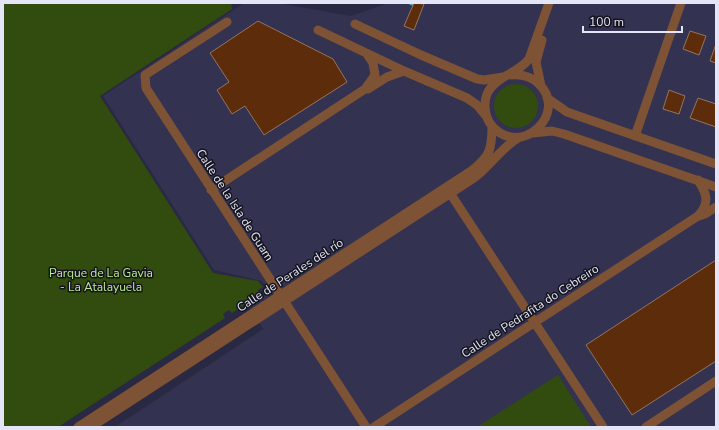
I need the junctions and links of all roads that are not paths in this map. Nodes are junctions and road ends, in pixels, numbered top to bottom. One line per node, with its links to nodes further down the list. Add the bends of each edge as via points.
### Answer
1 (549, 3): 9 (street, via 529,59)
2 (555, 3): 10 (street, via 537,57 536,67)
3 (681, 3): 16 (street)
4 (227, 22): 21 (street, Calle de la Isla de Guam, via 145,75 148,93)
5 (355, 24): 9 (street, via 477,79)
6 (318, 30): 7 (street)
7 (366, 54): 8 (street); 11 (street, via 375,70 373,79)
8 (404, 71): 11 (street, via 391,75); 13 (street, via 472,100)
9 (508, 76): 10 (street, via 527,76); 13 (street, via 496,82 487,95)
10 (542, 87): 12 (street)
11 (365, 90): 21 (street)
12 (547, 98): 15 (street, via 548,108 544,122); 16 (street, via 567,112)
13 (487, 116): 14 (street)
14 (492, 126): 17 (street, via 504,135); 25 (street, Calle de Perales del río, via 489,153 478,166)
15 (531, 134): 17 (street); 19 (street, via 552,131 564,134)
16 (635, 136): 18 (street)
17 (518, 138): 22 (street, Calle de Perales del río, via 507,144 484,170)
18 (716, 164)
19 (698, 180): 20 (street); 24 (street, via 706,193 707,201)
20 (716, 187)
21 (211, 190): 25 (street, Calle de la Isla de Guam)
22 (450, 193): 25 (street, Calle de Perales del río); 26 (street)
23 (716, 207): 24 (street, Calle de Pedrafita do Cebreiro)
24 (698, 216): 26 (street, Calle de Pedrafita do Cebreiro)
25 (282, 298): 28 (street, Calle de Perales del río); 29 (street, Calle de Perales del río); 30 (street, Calle de la Isla de Guam)
26 (534, 322): 31 (street, Calle de Pedrafita do Cebreiro); 32 (street)
27 (716, 381): 33 (street)
28 (78, 427)
29 (91, 427)
30 (366, 427)
31 (374, 427)
32 (603, 427)
33 (646, 427)

